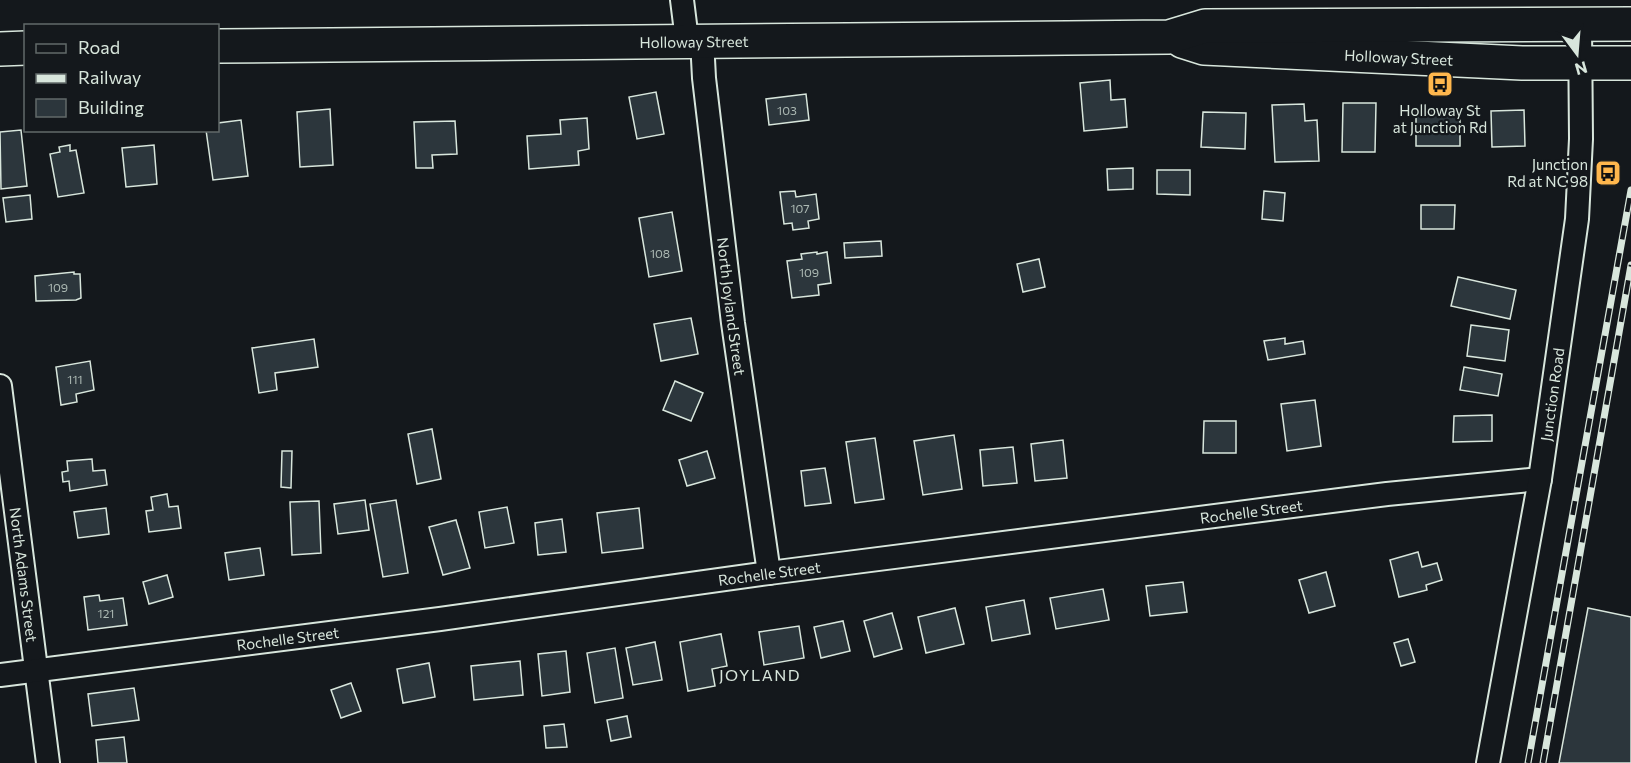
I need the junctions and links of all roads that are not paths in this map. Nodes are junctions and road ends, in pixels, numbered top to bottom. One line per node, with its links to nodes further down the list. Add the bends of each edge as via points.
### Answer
1 (682, 0): 5 (street, North Joyland Street)
2 (1580, 24): 3 (highway, Holloway Street); 4 (highway, Holloway Street, via 1205,26); 9 (street, Junction Road)
3 (1631, 24)
4 (1169, 37): 5 (highway, Holloway Street); 9 (highway, Holloway Street, via 1204,48)
5 (694, 40): 6 (highway, Holloway Street); 13 (street, North Joyland Street, via 704,78 733,323)
6 (219, 46)
7 (24, 48): 8 (highway)
8 (0, 49)
9 (1579, 63): 10 (highway, Holloway Street); 12 (street, Junction Road, via 1577,219)
10 (1631, 63)
11 (0, 386): 14 (street, North Adams Street)
12 (1539, 479): 13 (street, Rochelle Street, via 1387,494); 17 (street, Junction Road)
13 (769, 573): 14 (street, Rochelle Street, via 452,618)
14 (36, 670): 15 (street, Rochelle Street); 16 (street, North Adams Street)
15 (0, 675)
16 (48, 763)
17 (1488, 763)

